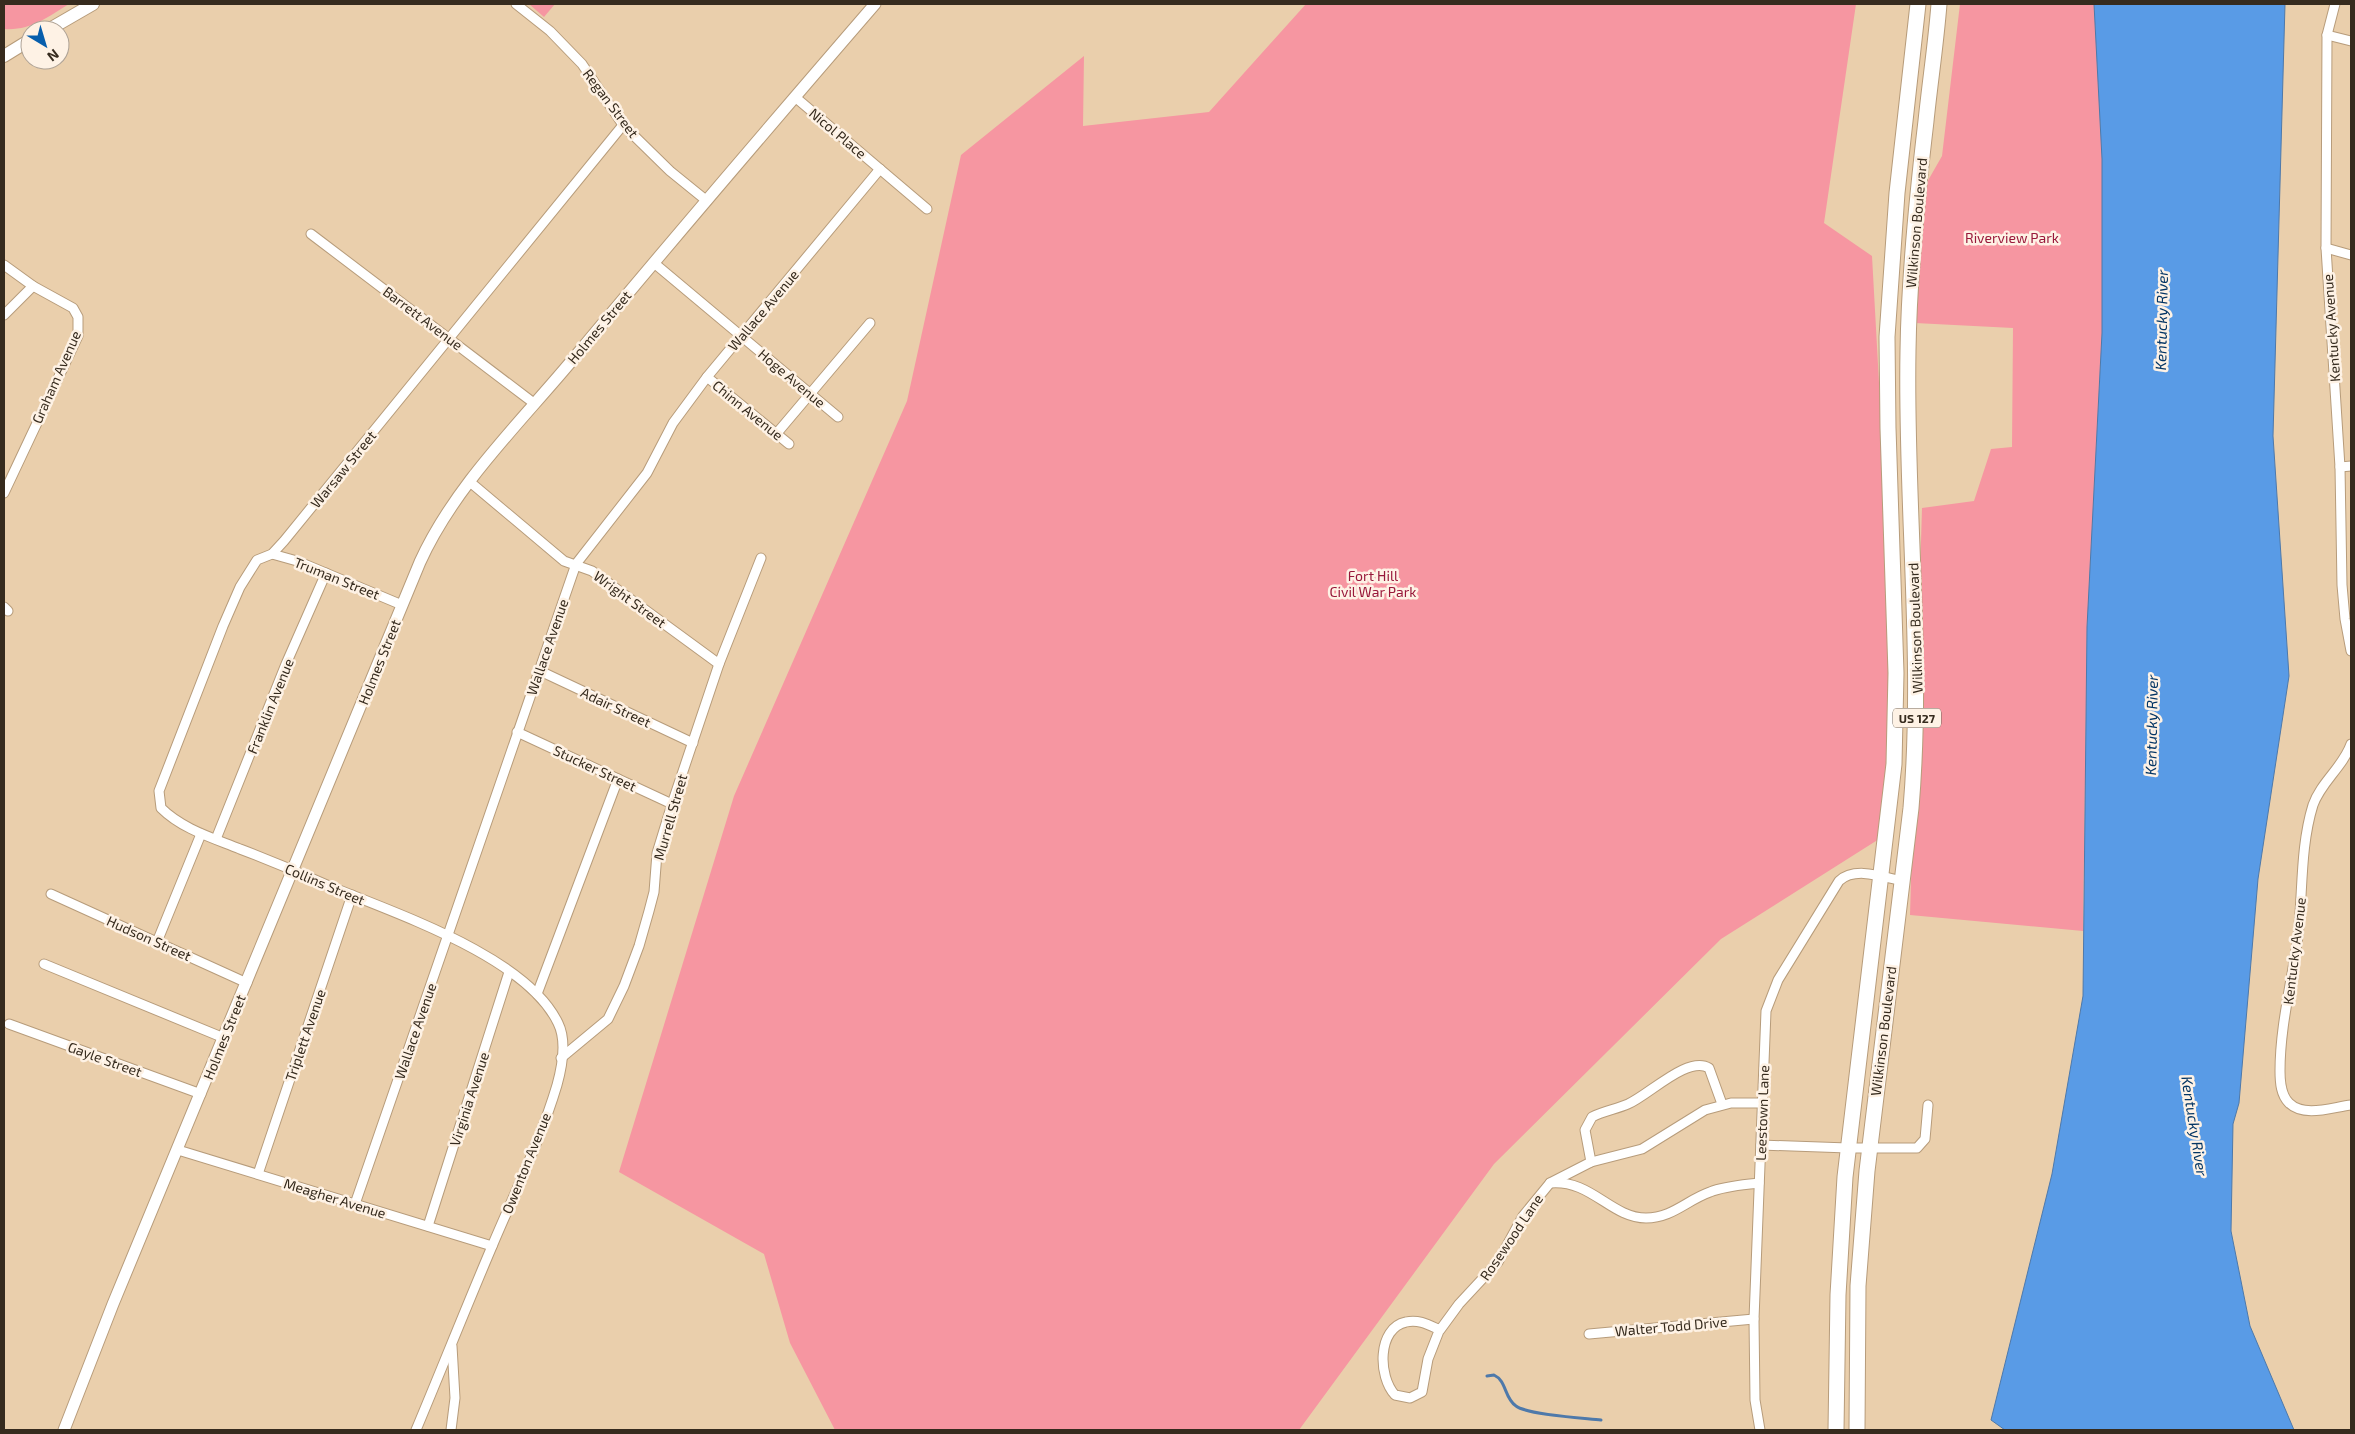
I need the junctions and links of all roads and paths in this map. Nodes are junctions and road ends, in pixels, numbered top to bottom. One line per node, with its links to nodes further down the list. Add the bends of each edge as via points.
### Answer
1 (93, 4): 7 (main road)
2 (516, 4): 13 (street, Regan Street, via 550,31 582,64)
3 (875, 4): 12 (main road, Holmes Street)
4 (1918, 4): 53 (highway, Wilkinson Boulevard / US 127, via 1888,308 1896,704 1894,764)
5 (1939, 4): 54 (highway, Wilkinson Boulevard / US 127, via 1910,290 1908,407 1917,695 1914,781)
6 (2335, 4): 8 (street, Kentucky Avenue)
7 (65, 20)
8 (2327, 35): 9 (street); 18 (street, Kentucky Avenue)
9 (2351, 41)
10 (20, 45): 11 (main road)
11 (6, 51)
12 (795, 97): 14 (street, Nicol Place); 15 (main road, Holmes Street)
13 (623, 125): 15 (street, Regan Street, via 670,171); 26 (street, Warsaw Street)
14 (880, 169): 16 (street, Nicol Place); 25 (street, Wallace Avenue)
15 (707, 201): 20 (main road, Holmes Street)
16 (927, 209)
17 (311, 234): 26 (street, Barrett Avenue)
18 (2326, 248): 19 (street); 34 (street, Kentucky Avenue)
19 (2351, 255)
20 (654, 263): 25 (street, Hoge Avenue); 29 (main road, Holmes Street)
21 (4, 265): 22 (street, Graham Avenue)
22 (33, 286): 23 (street); 36 (street, Graham Avenue, via 73,308 78,317 78,336)
23 (4, 315)
24 (870, 322): 28 (street)
25 (742, 336): 27 (street, Wallace Avenue); 28 (street, Hoge Avenue)
26 (449, 337): 29 (street, Barrett Avenue); 37 (street, Warsaw Street)
27 (707, 377): 31 (street, Chinn Avenue); 39 (street, Wallace Avenue, via 674,423 647,473)
28 (810, 394): 30 (street, Hoge Avenue); 31 (street)
29 (535, 404): 35 (main road, Holmes Street)
30 (838, 417)
31 (777, 433): 32 (street, Chinn Avenue)
32 (789, 444)
33 (2351, 466): 34 (street)
34 (2340, 467): 42 (street, Kentucky Avenue, via 2342,585)
35 (470, 482): 39 (street, Wright Street, via 564,561); 41 (main road, Holmes Street, via 435,531)
36 (4, 494)
37 (272, 554): 40 (street, Truman Street); 50 (street, Warsaw Street, via 257,560 240,587 159,791 161,808 176,821)
38 (761, 558): 43 (street, Murrell Street)
39 (576, 564): 43 (street, Wright Street, via 592,571); 44 (street, Wallace Avenue)
40 (326, 573): 41 (street, Truman Street); 51 (street, Franklin Avenue)
41 (402, 605): 52 (main road, Holmes Street)
42 (2351, 652)
43 (719, 664): 46 (street, Murrell Street)
44 (538, 670): 45 (street, Wallace Avenue); 46 (street, Adair Street)
45 (517, 732): 48 (street, Stucker Street); 57 (street, Wallace Avenue)
46 (693, 744): 49 (street, Murrell Street)
47 (2351, 744): 70 (street, Kentucky Avenue, via 2340,767 2320,790 2310,816 2280,1072 2284,1096 2290,1105 2310,1111)
48 (618, 779): 49 (street, Stucker Street); 62 (street)
49 (672, 804): 65 (street, Murrell Street, via 657,853 649,912 614,1008 600,1026)
50 (201, 834): 51 (street, Collins Street); 58 (street)
51 (216, 839): 52 (street, Collins Street)
52 (293, 870): 56 (street, Collins Street); 61 (main road, Holmes Street)
53 (1882, 876): 54 (street, Leestown Lane); 67 (street, Leestown Lane, via 1845,875 1778,980 1766,1011); 72 (highway, Wilkinson Boulevard / US 127)
54 (1902, 881): 73 (highway, Wilkinson Boulevard / US 127)
55 (51, 894): 58 (street, Hudson Street)
56 (352, 895): 57 (street, Collins Street); 77 (street, Triplett Avenue)
57 (448, 936): 60 (street, Owenton Avenue); 81 (street, Wallace Avenue)
58 (157, 942): 61 (street, Hudson Street)
59 (44, 964): 64 (street)
60 (509, 972): 62 (street, Owenton Avenue); 82 (street, Virginia Avenue)
61 (247, 982): 64 (main road, Holmes Street)
62 (537, 994): 65 (street, Owenton Avenue, via 559,1025)
63 (9, 1024): 66 (street, Gayle Street)
64 (224, 1038): 66 (main road, Holmes Street)
65 (562, 1058): 83 (street, Owenton Avenue, via 557,1084 519,1186)
66 (200, 1094): 74 (main road, Holmes Street)
67 (1763, 1103): 68 (street, Rosewood Lane); 71 (street, Leestown Lane)
68 (1722, 1104): 75 (street, Rosewood Lane, via 1705,1110 1642,1149); 75 (street, via 1709,1068 1696,1065 1684,1069 1634,1102 1592,1117 1585,1134)
69 (1928, 1105): 73 (street, via 1926,1135 1921,1146)
70 (2351, 1105)
71 (1761, 1145): 72 (street); 78 (street, Leestown Lane)
72 (1848, 1148): 73 (street); 92 (highway, Wilkinson Boulevard / US 127, via 1838,1296)
73 (1869, 1148): 93 (highway, Wilkinson Boulevard / US 127, via 1858,1286)
74 (178, 1150): 77 (street, Meagher Avenue); 88 (main road, Holmes Street)
75 (1591, 1162): 76 (street, Rosewood Lane)
76 (1575, 1170): 79 (street, Rosewood Lane); 80 (street)
77 (258, 1174): 81 (street, Meagher Avenue)
78 (1759, 1183): 80 (street, via 1710,1192 1665,1216 1645,1218 1626,1213 1594,1193); 84 (street, Leestown Lane)
79 (1550, 1184): 80 (street); 85 (street, Rosewood Lane, via 1522,1216 1498,1262)
80 (1573, 1186)
81 (356, 1204): 82 (street, Meagher Avenue)
82 (428, 1226): 83 (street, Meagher Avenue)
83 (492, 1246): 87 (street, Owenton Avenue)
84 (1754, 1318): 86 (street, Walter Todd Drive); 91 (street, Leestown Lane, via 1755,1400)
85 (1440, 1330): 85 (street, Rosewood Lane, via 1428,1359 1425,1388 1420,1394 1400,1398 1392,1392 1385,1372 1386,1344 1392,1330 1407,1322 1421,1322)
86 (1589, 1334)
87 (452, 1343): 89 (street, Owenton Avenue); 90 (street, via 456,1398)
88 (64, 1430)
89 (416, 1430)
90 (452, 1430)
91 (1760, 1430)
92 (1836, 1430)
93 (1857, 1430)

